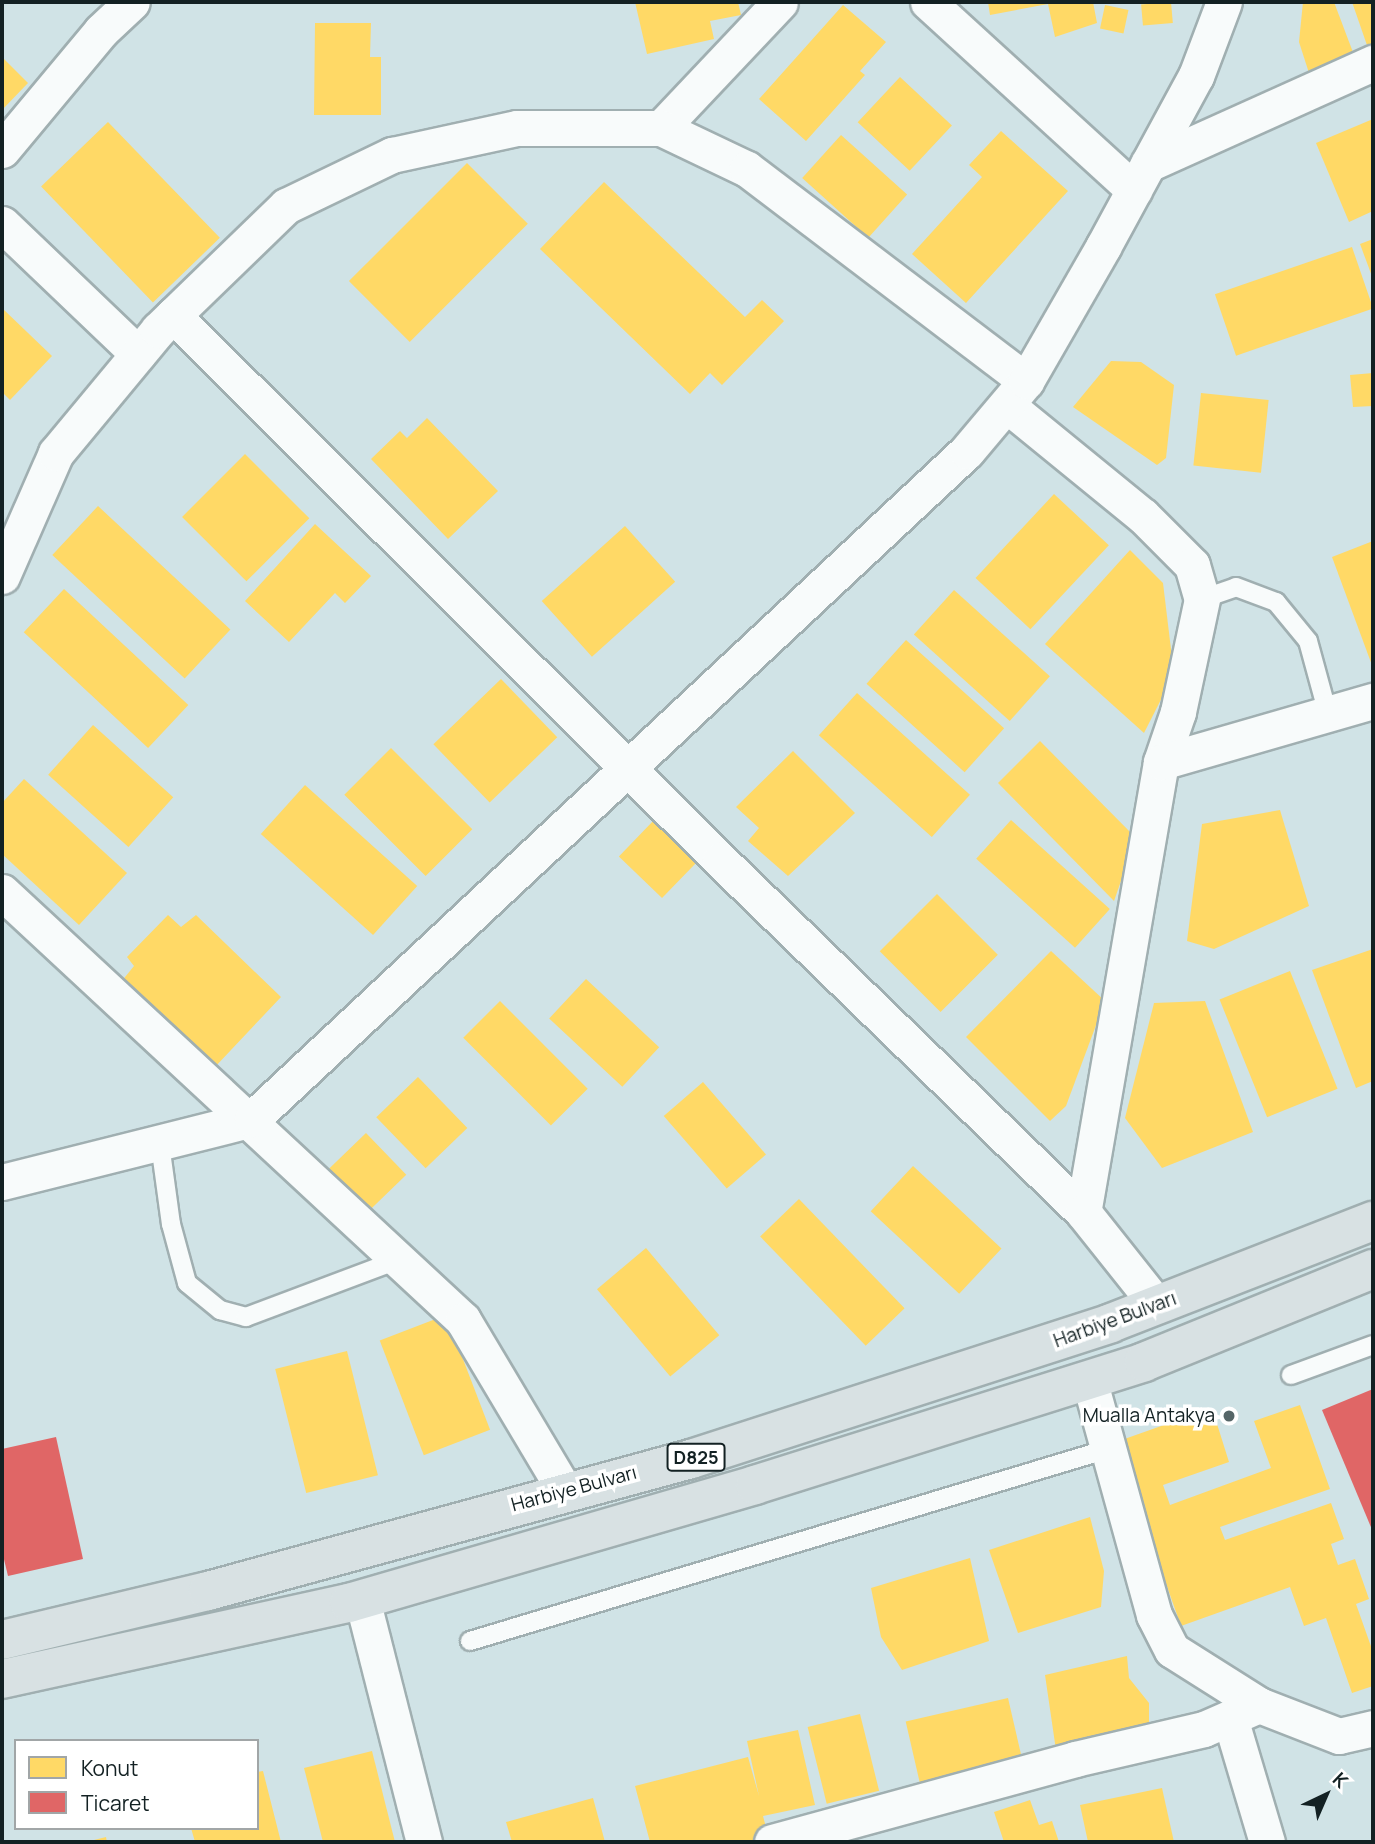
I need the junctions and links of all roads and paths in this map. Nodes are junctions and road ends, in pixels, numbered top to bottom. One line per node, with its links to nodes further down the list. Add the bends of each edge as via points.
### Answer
1 (132, 2): 7 (street, via 101,31)
2 (779, 2): 6 (street)
3 (928, 2): 8 (street)
4 (1224, 2): 8 (street, via 1196,76)
5 (1373, 63): 8 (street)
6 (660, 128): 10 (street, via 517,128 392,155 286,205); 12 (street, via 747,169)
7 (2, 150)
8 (1141, 177): 12 (street)
9 (2, 224): 11 (street)
10 (173, 315): 11 (street); 18 (street)
11 (138, 354): 13 (street, via 56,453)
12 (1017, 393): 14 (street, via 1192,565); 18 (street, via 967,451)
13 (2, 576)
14 (1202, 598): 16 (lane, via 1236,587 1276,602 1308,641); 17 (street, via 1178,712)
15 (1373, 701): 16 (street)
16 (1328, 713): 17 (street)
17 (1161, 762): 23 (street)
18 (628, 766): 20 (street); 23 (street)
19 (2, 892): 20 (street)
20 (252, 1119): 21 (street); 25 (street)
21 (160, 1144): 22 (street); 25 (lane, via 171,1224 187,1283 220,1310 246,1317)
22 (2, 1182)
23 (1083, 1212): 27 (street)
24 (1373, 1221): 27 (main road, Harbiye Bulvarı / D825)
25 (395, 1261): 32 (street, via 463,1320)
26 (1373, 1269): 30 (main road, D825, via 1144,1362)
27 (1157, 1305): 32 (main road, Harbiye Bulvarı / D825, via 691,1459)
28 (1373, 1345): 29 (lane)
29 (1291, 1375)
30 (1089, 1379): 31 (street); 33 (main road, D825, via 755,1485)
31 (1108, 1449): 35 (lane); 37 (street, via 1154,1615 1172,1650)
32 (565, 1490): 34 (main road, Harbiye Bulvarı / D825, via 208,1591)
33 (362, 1599): 36 (main road, D825); 39 (street)
34 (2, 1640)
35 (470, 1642)
36 (2, 1679)
37 (1244, 1711): 38 (street, via 1339,1736); 40 (street, via 1203,1729); 41 (street)
38 (1373, 1728)
39 (424, 1842)
40 (772, 1842)
41 (1267, 1842)

